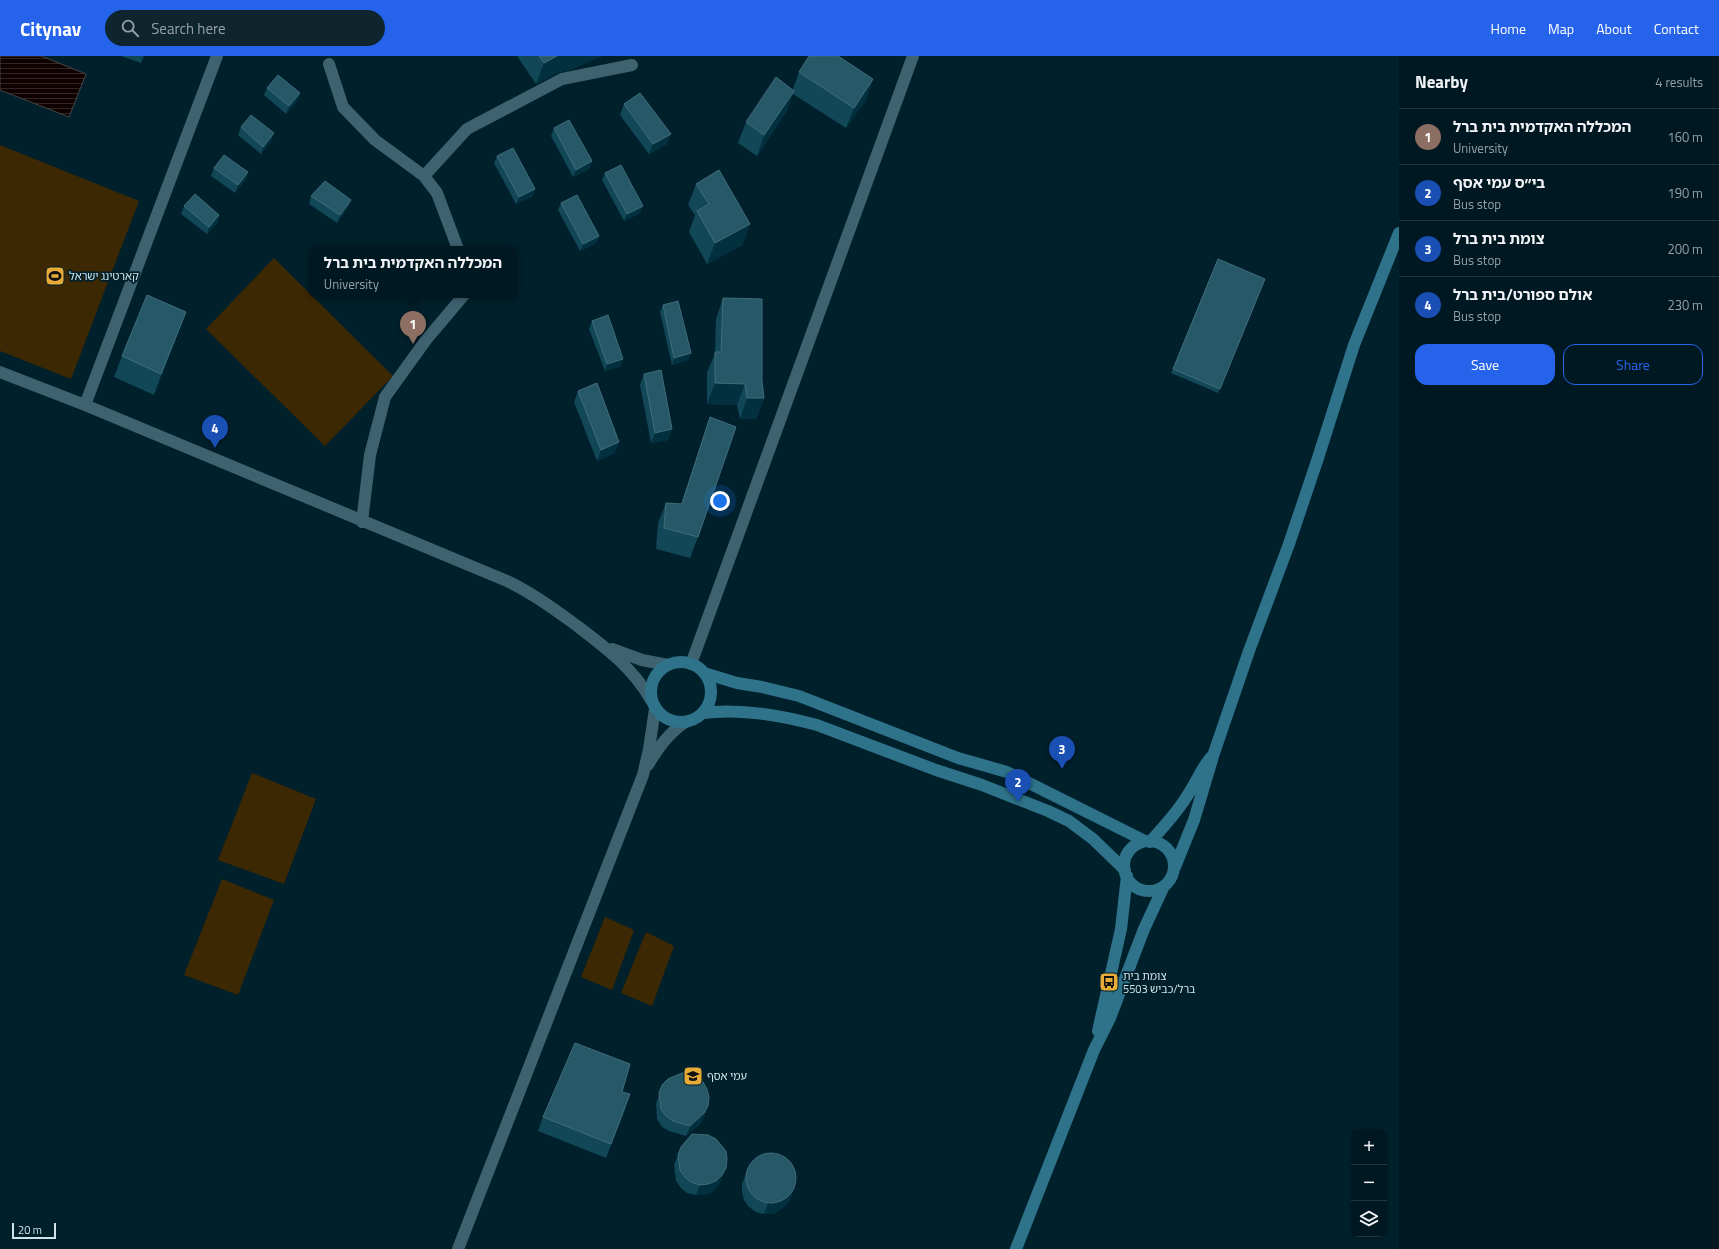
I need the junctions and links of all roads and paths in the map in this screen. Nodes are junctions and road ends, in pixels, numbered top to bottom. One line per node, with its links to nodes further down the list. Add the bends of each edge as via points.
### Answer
1 (217, 56): 10 (street)
2 (913, 56): 13 (street)
3 (329, 64): 5 (street, via 343,106 375,140)
4 (632, 64): 5 (street, via 562,79 467,129)
5 (424, 176): 7 (street, via 437,193)
6 (1399, 233): 19 (main road, via 1354,345 1308,486)
7 (457, 246)
8 (461, 298): 11 (street, via 426,340 385,397 370,455)
9 (0, 372): 10 (street)
10 (85, 405): 11 (street)
11 (362, 522): 12 (street, via 512,584 552,607)
12 (604, 646): 14 (street, via 642,660); 16 (street, via 644,686)
13 (691, 664): 14 (main road, via 682,662); 15 (main road)
14 (668, 665): 16 (main road, via 658,672 653,680 650,690)
15 (704, 673): 17 (main road, via 710,686 711,697); 21 (main road, via 799,696 958,758 1007,772)
16 (653, 704): 18 (main road, via 661,716 669,721); 20 (street, via 649,749)
17 (703, 713): 18 (main road, via 696,719); 23 (main road, via 739,711 817,725 982,785 1069,821 1093,839)
18 (685, 722): 20 (street, via 665,740)
19 (1214, 753): 21 (main road, via 1178,809); 22 (main road, via 1194,820)
20 (643, 775): 26 (street)
21 (1147, 842): 22 (main road, via 1156,842 1166,847); 23 (main road, via 1135,846 1127,854 1124,865)
22 (1175, 867): 24 (main road, via 1172,878)
23 (1126, 873): 24 (main road, via 1133,885 1143,891 1154,891); 25 (main road, via 1119,936)
24 (1164, 886): 25 (main road, via 1144,928 1110,1018)
25 (1094, 1050): 27 (main road)
26 (458, 1249)
27 (1016, 1249)

